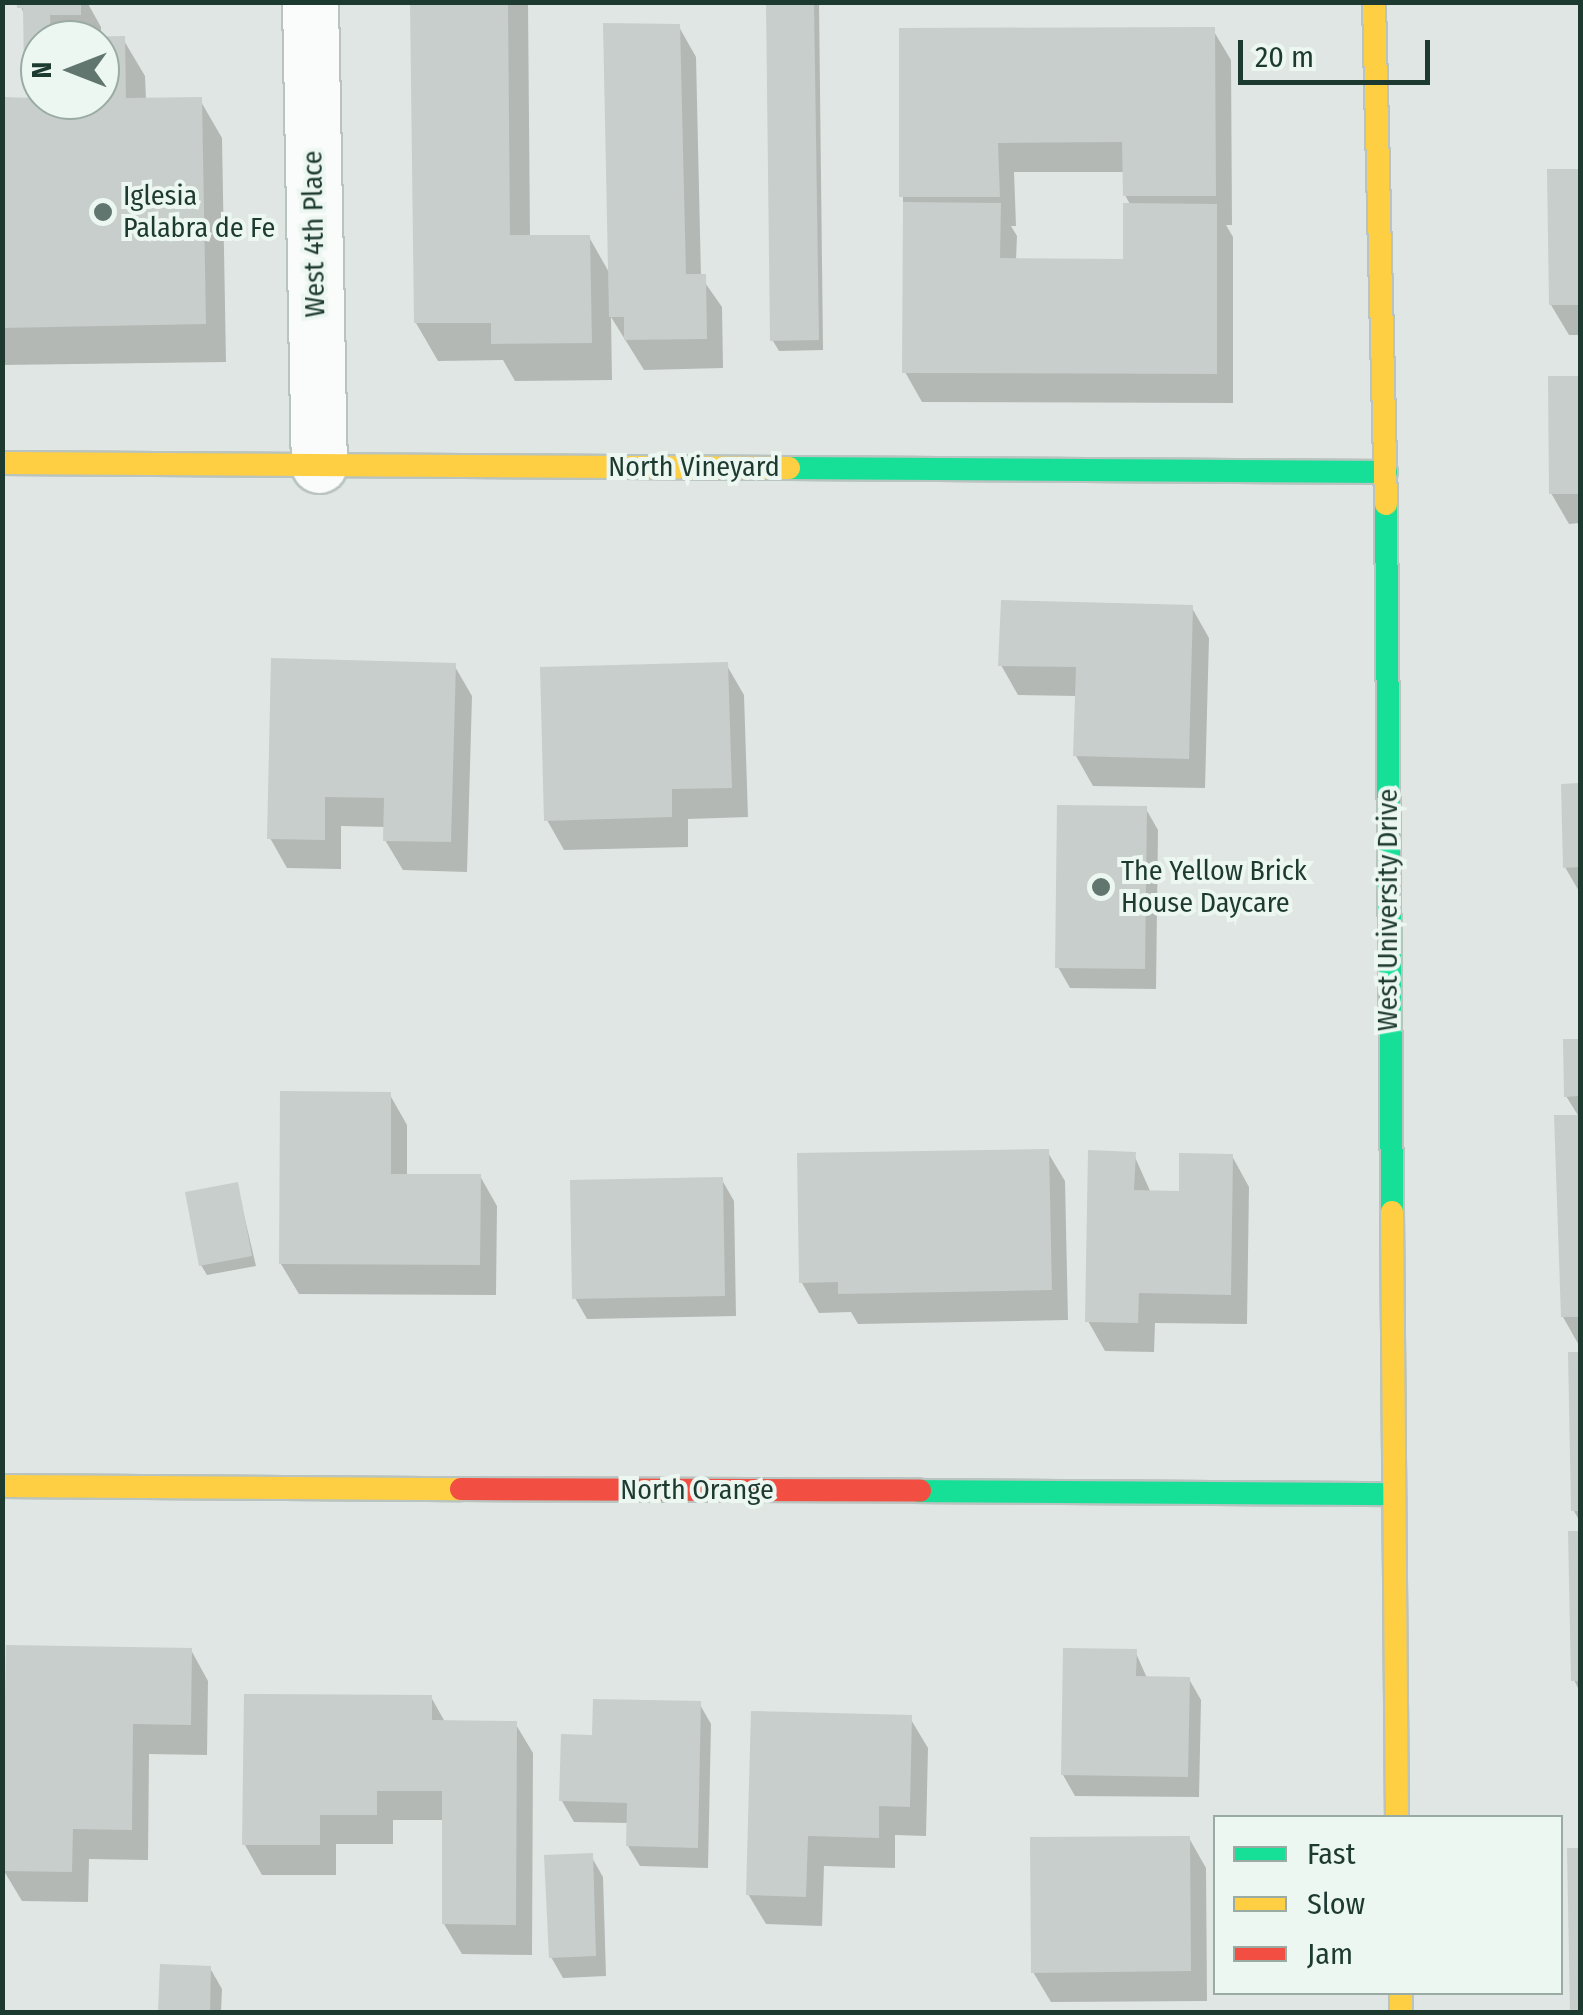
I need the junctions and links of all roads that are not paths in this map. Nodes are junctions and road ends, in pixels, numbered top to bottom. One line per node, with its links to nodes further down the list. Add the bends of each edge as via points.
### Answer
1 (310, 2): 4 (street, West 4th Place)
2 (1374, 2): 5 (street, West University Drive)
3 (2, 463): 4 (street, North Vineyard)
4 (318, 465): 5 (street, North Vineyard)
5 (1386, 472): 7 (street, West University Drive)
6 (2, 1486): 7 (street, North Orange)
7 (1392, 1494): 8 (street, West University Drive)
8 (1397, 1815)

